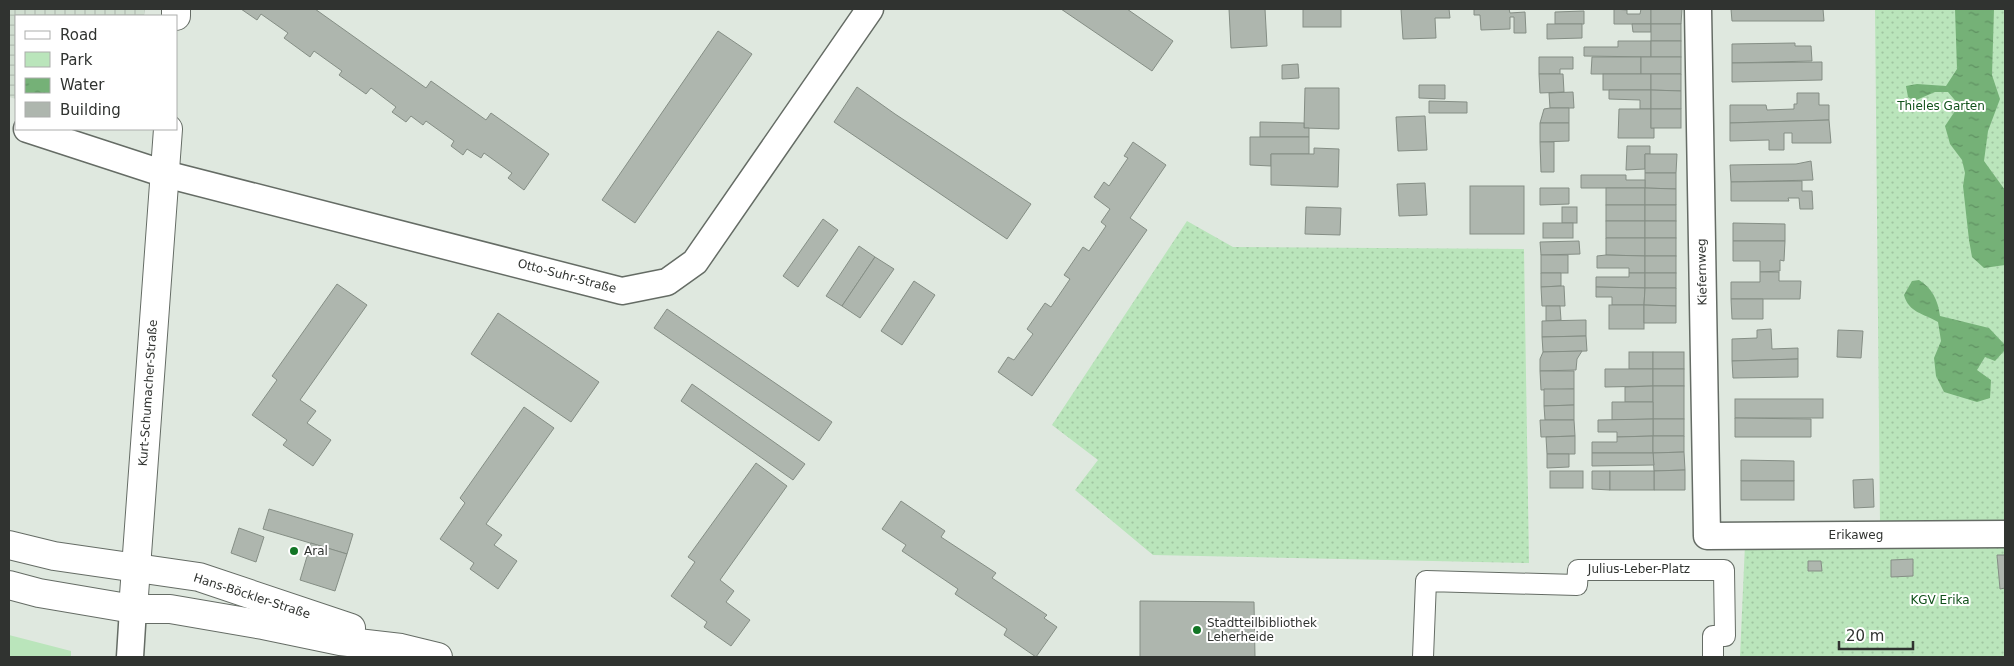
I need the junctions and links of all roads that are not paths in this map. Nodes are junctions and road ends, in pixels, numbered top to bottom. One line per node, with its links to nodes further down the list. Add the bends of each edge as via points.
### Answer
1 (870, 9): 5 (street, Otto-Suhr-Straße, via 695,262 667,282 622,291)
2 (1698, 9): 7 (street, Kiefernweg)
3 (30, 130): 5 (street, Otto-Suhr-Straße)
4 (168, 130): 5 (street, Kurt-Schumacher-Straße)
5 (164, 174): 9 (street, Kurt-Schumacher-Straße)
6 (2005, 534): 7 (street, Erikaweg)
7 (1707, 536)
8 (9, 545): 9 (street, Hans-Böckler-Straße)
9 (136, 569): 11 (street, Kurt-Schumacher-Straße); 12 (street, Hans-Böckler-Straße, via 200,577 373,635)
10 (9, 585): 11 (street, Hans-Böckler-Straße)
11 (133, 609): 12 (street, Hans-Böckler-Straße, via 170,609 340,641); 13 (street, Kurt-Schumacher-Straße)
12 (401, 648): 14 (street, Hans-Böckler-Straße)
13 (130, 657)
14 (438, 657)
15 (1423, 657): 16 (street, Julius-Leber-Platz, via 1426,581 1577,585 1578,570 1700,569 1724,570 1724,636 1713,636)
16 (1713, 657)

